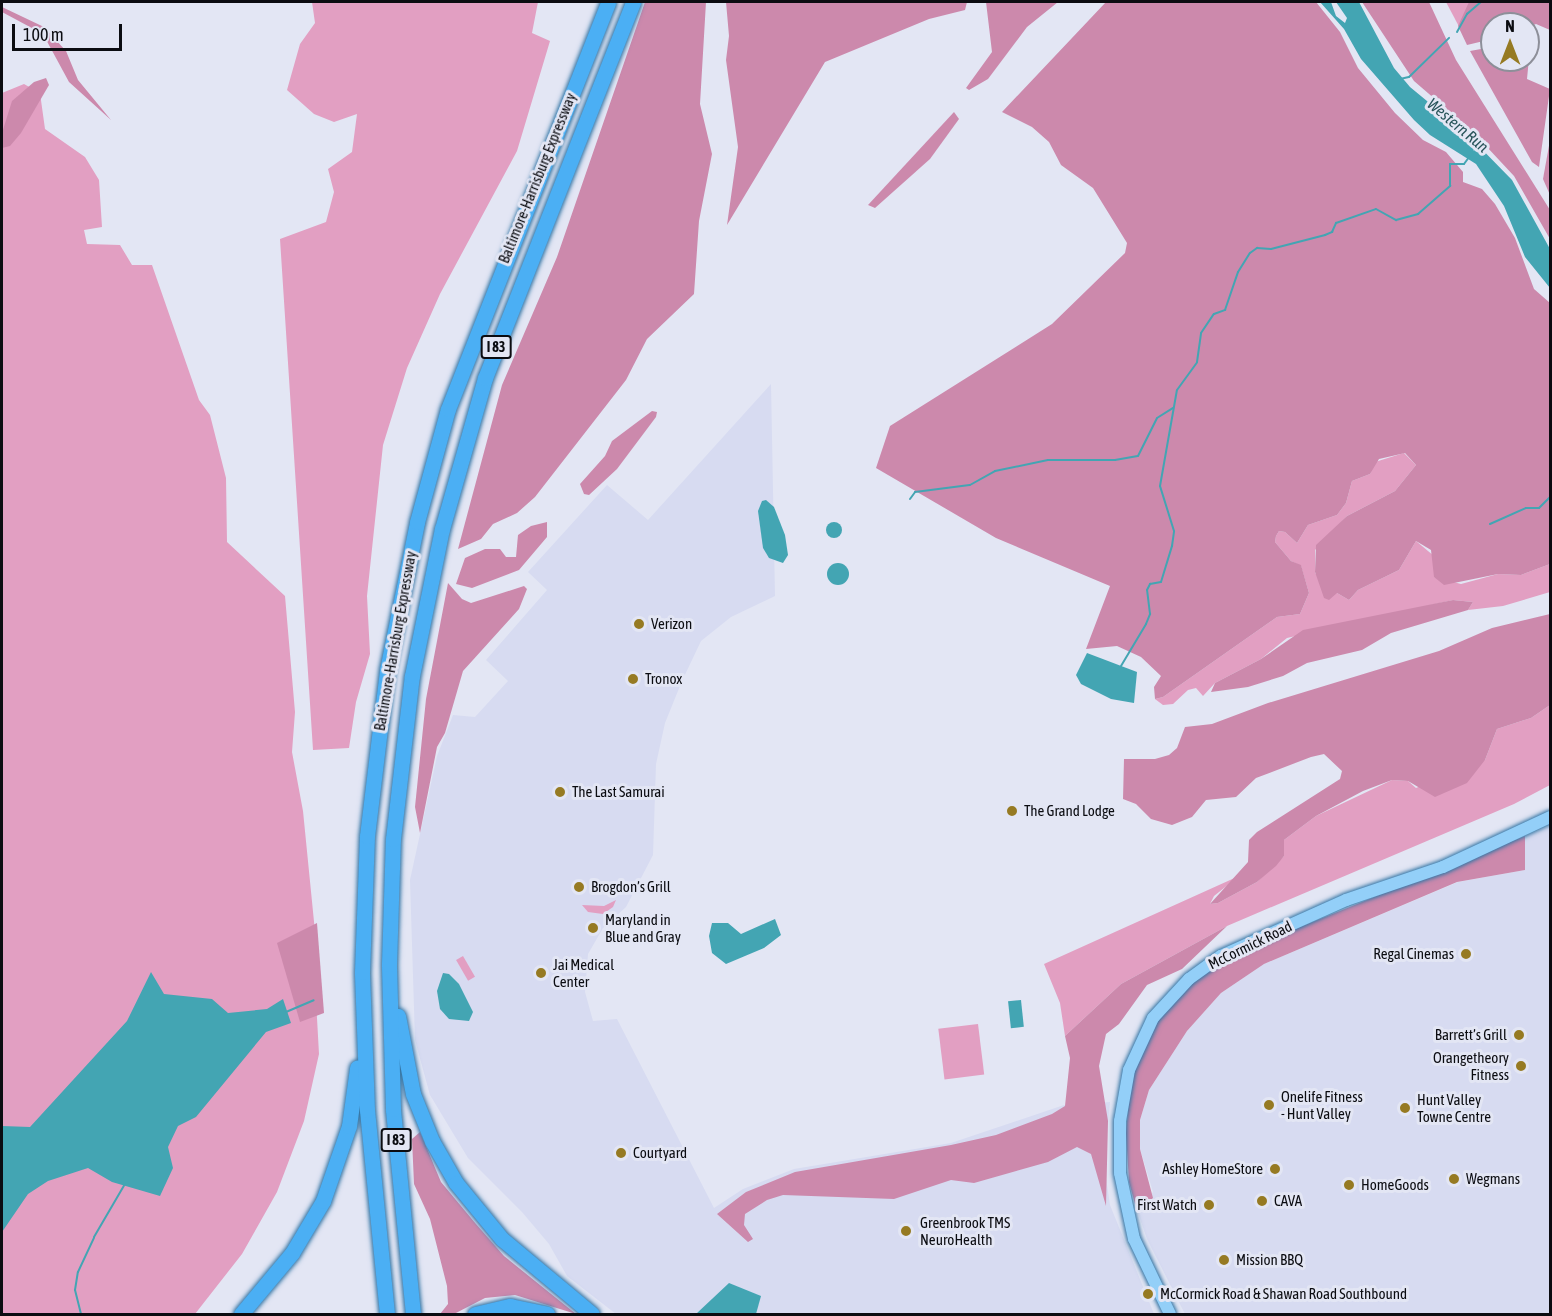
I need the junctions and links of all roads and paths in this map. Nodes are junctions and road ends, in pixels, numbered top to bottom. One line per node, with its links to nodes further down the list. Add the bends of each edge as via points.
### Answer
1 (608, 2): 5 (highway, Baltimore-Harrisburg Expressway / I 83, via 462,370 417,522 387,670 371,797 364,898)
2 (633, 2): 4 (highway, Baltimore-Harrisburg Expressway / I 83, via 494,353 442,529 419,637 402,748 393,839)
3 (1551, 817): 14 (main road, McCormick Road, via 1443,867 1346,900 1221,956 1189,979 1153,1018 1129,1070 1120,1121 1120,1173 1132,1231)
4 (389, 964): 6 (highway, Baltimore-Harrisburg Expressway / I 83, via 393,1109); 13 (highway, via 395,969 400,1029 413,1094 443,1163 470,1203 502,1239)
5 (363, 1008): 7 (highway, via 350,1126 331,1184 292,1253); 8 (highway, Baltimore-Harrisburg Expressway / I 83, via 367,1110)
6 (404, 1230): 9 (highway, Baltimore-Harrisburg Expressway / I 83); 10 (highway)
7 (241, 1314)
8 (387, 1314)
9 (413, 1314)
10 (419, 1314)
11 (475, 1314): 12 (highway, via 510,1306)
12 (547, 1314)
13 (592, 1314)
14 (1170, 1314)

